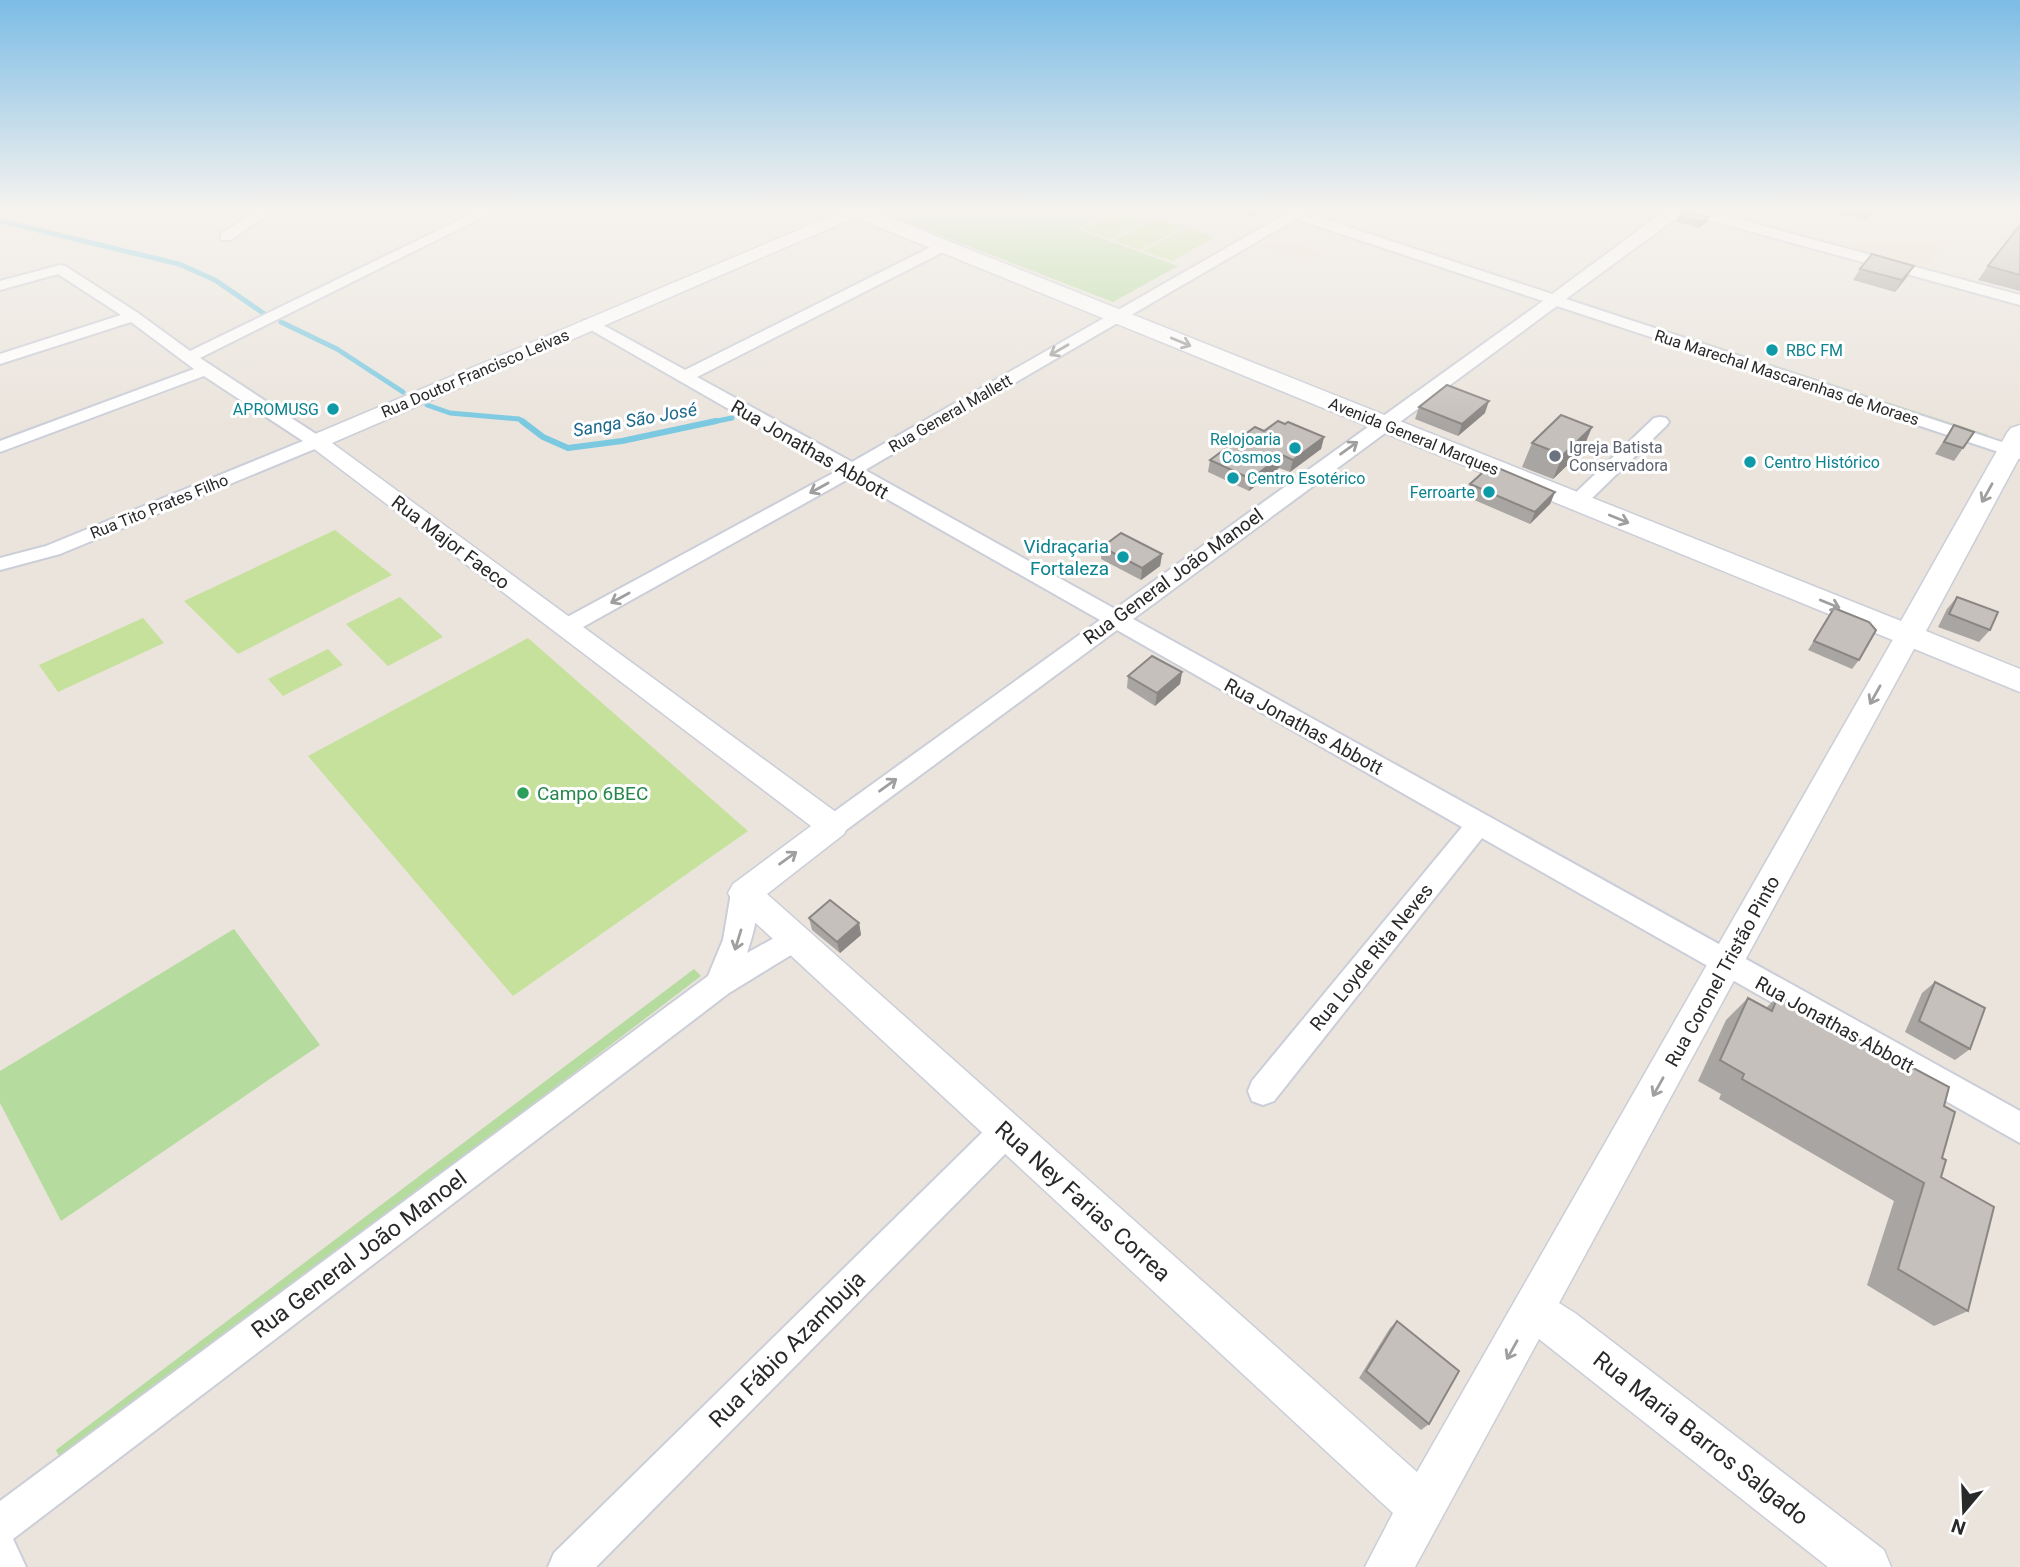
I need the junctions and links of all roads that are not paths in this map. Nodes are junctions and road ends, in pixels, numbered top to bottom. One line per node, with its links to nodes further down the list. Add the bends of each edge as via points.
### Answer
1 (21, 280): 11 (street, Rua Major Faeco)
2 (77, 280): 14 (street, Rua Major Faeco)
3 (347, 280): 17 (street)
4 (689, 280): 16 (street, Rua Doutor Francisco Leivas)
5 (876, 280): 20 (street)
6 (1029, 280): 15 (main road, Avenida General Marques)
7 (1178, 280): 15 (street, Rua General Mallett)
8 (1511, 280): 12 (street, Rua Marechal Mascarenhas de Moraes)
9 (1581, 280): 12 (street, Rua General João Manoel)
10 (1947, 280): 13 (street)
11 (0, 286)
12 (1559, 296): 22 (street, Rua General João Manoel); 24 (street, Rua Marechal Mascarenhas de Moraes)
13 (2020, 300)
14 (132, 316): 17 (street, Rua Major Faeco); 18 (street)
15 (1118, 316): 22 (main road, Avenida General Marques, one-way to 22); 26 (street, Rua General Mallett, one-way to 26)
16 (589, 323): 20 (street, Rua Jonathas Abbott); 23 (street, Rua Doutor Francisco Leivas)
17 (188, 358): 19 (street, Rua Major Faeco)
18 (0, 359)
19 (206, 370): 23 (street, Rua Major Faeco); 25 (street)
20 (684, 377): 26 (street, Rua Jonathas Abbott)
21 (1660, 422): 27 (street)
22 (1383, 423): 27 (main road, Avenida General Marques); 29 (street, Rua General João Manoel, one-way to 22)
23 (316, 442): 28 (street, Rua Tito Prates Filho, via 53,550); 30 (street, Rua Major Faeco)
24 (2017, 444): 31 (main road, Rua Coronel Tristão Pinto, one-way to 31)
25 (0, 447)
26 (850, 471): 29 (street, Rua Jonathas Abbott); 30 (street, Rua General Mallett, one-way to 30)
27 (1577, 502): 31 (main road, Avenida General Marques, one-way to 31)
28 (0, 564)
29 (1114, 620): 33 (street, Rua Jonathas Abbott); 34 (street, Rua General João Manoel, one-way to 29)
30 (566, 627): 34 (street, Rua Major Faeco)
31 (1909, 636): 32 (main road, Avenida General Marques); 37 (street, Rua Coronel Tristão Pinto, one-way to 37)
32 (2020, 681)
33 (1479, 824): 37 (street, Rua Jonathas Abbott); 39 (street, Rua Loyde Rita Neves)
34 (833, 825): 35 (street, Rua General João Manoel, one-way to 34)
35 (744, 893): 36 (street, Rua Ney Farias Correa); 38 (street, Rua General João Manoel, one-way to 38, via 742,929)
36 (794, 939): 38 (street, Rua General João Manoel); 41 (street, Rua Ney Farias Correa)
37 (1727, 963): 40 (street, Rua Jonathas Abbott); 42 (street, Rua Coronel Tristão Pinto, one-way to 42)
38 (719, 984): 44 (street, Rua General João Manoel)
39 (1263, 1091)
40 (2020, 1128)
41 (1006, 1131): 43 (street, Rua Ney Farias Correa); 47 (street, Rua Fábio Azambuja)
42 (1533, 1312): 43 (street, Rua Coronel Tristão Pinto, one-way to 43); 49 (street, Rua Maria Barros Salgado, via 1560,1328)
43 (1423, 1508): 48 (street, Rua Coronel Tristão Pinto)
44 (0, 1525)
45 (0, 1553): 46 (street)
46 (6, 1567)
47 (568, 1567)
48 (1389, 1567)
49 (1867, 1567)

